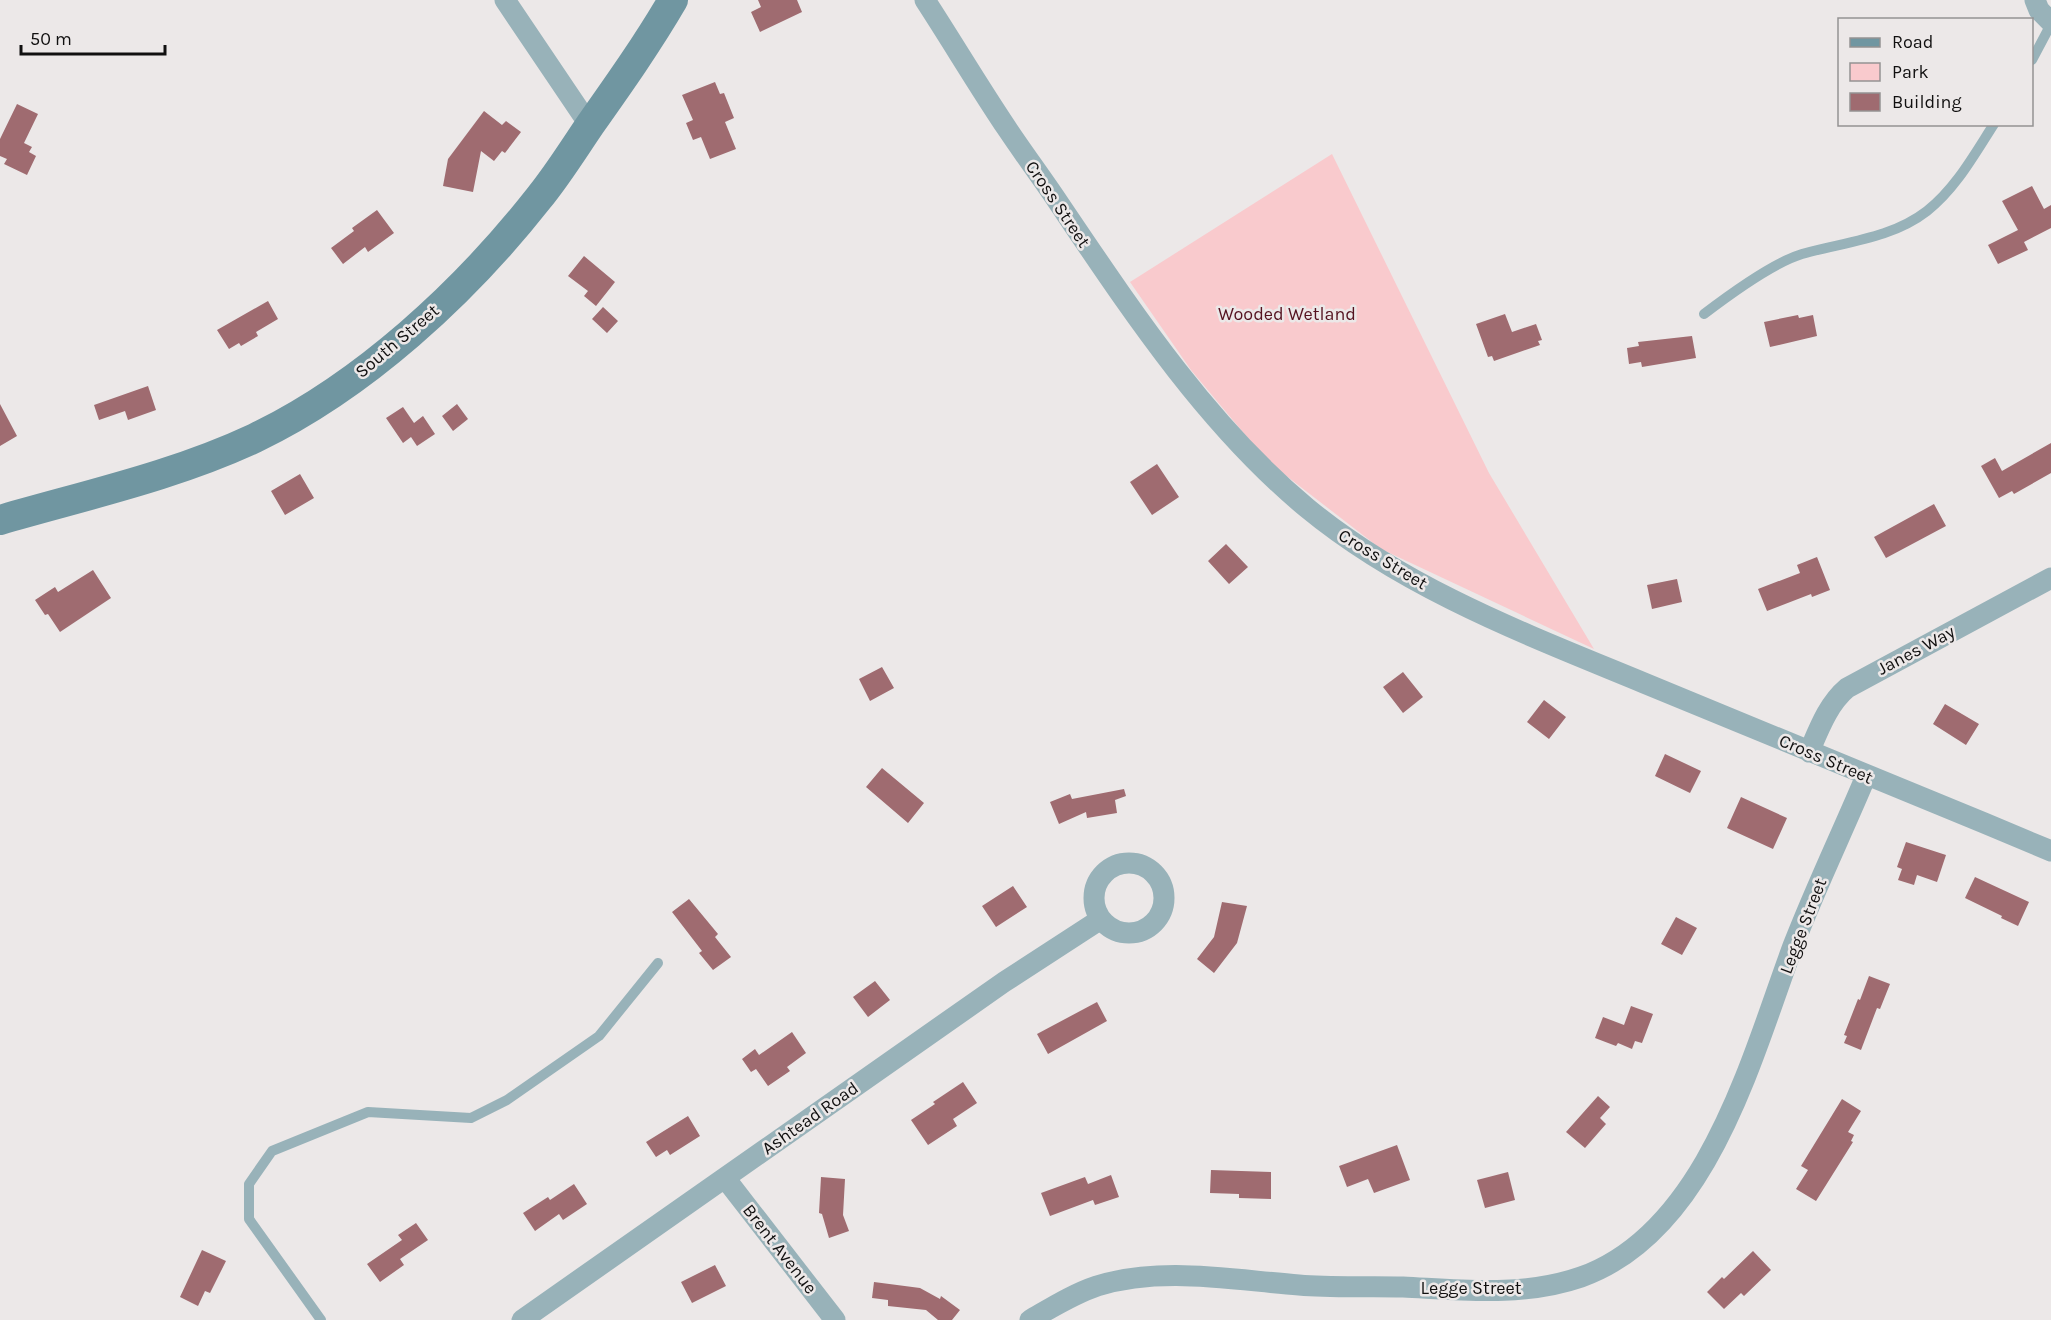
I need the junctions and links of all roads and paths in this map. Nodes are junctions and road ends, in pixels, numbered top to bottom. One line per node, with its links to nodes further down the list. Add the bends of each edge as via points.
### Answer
1 (505, 0): 7 (street)
2 (673, 0): 7 (street, South Street)
3 (925, 0): 12 (street, Cross Street, via 1125,301 1221,423 1306,508 1388,565 1504,625)
4 (2035, 0): 5 (street)
5 (2051, 23): 6 (lane)
6 (2033, 56)
7 (590, 126): 10 (street, South Street, via 539,198 473,273 401,339 333,392 265,433 203,460)
8 (1993, 126): 9 (lane, via 1947,194 1925,213 1893,231 1800,255 1772,268)
9 (1704, 314)
10 (0, 520)
11 (2051, 578): 12 (street, Janes Way, via 1847,687 1832,705)
12 (1809, 752): 13 (street, Cross Street)
13 (1866, 776): 14 (street, Cross Street); 21 (street, Legge Street, via 1815,890 1750,1064 1714,1145 1677,1205 1612,1262 1563,1282 1490,1292 1319,1287 1174,1276 1133,1279 1089,1290)
14 (2051, 851)
15 (1101, 919): 17 (street, Ashtead Road, via 1004,982)
16 (658, 963): 18 (lane, via 599,1035 507,1100 471,1118 368,1112 272,1151 249,1184 249,1219)
17 (725, 1178): 19 (street, Ashtead Road); 20 (street, Brent Avenue)
18 (321, 1320)
19 (522, 1320)
20 (835, 1320)
21 (1030, 1320)

